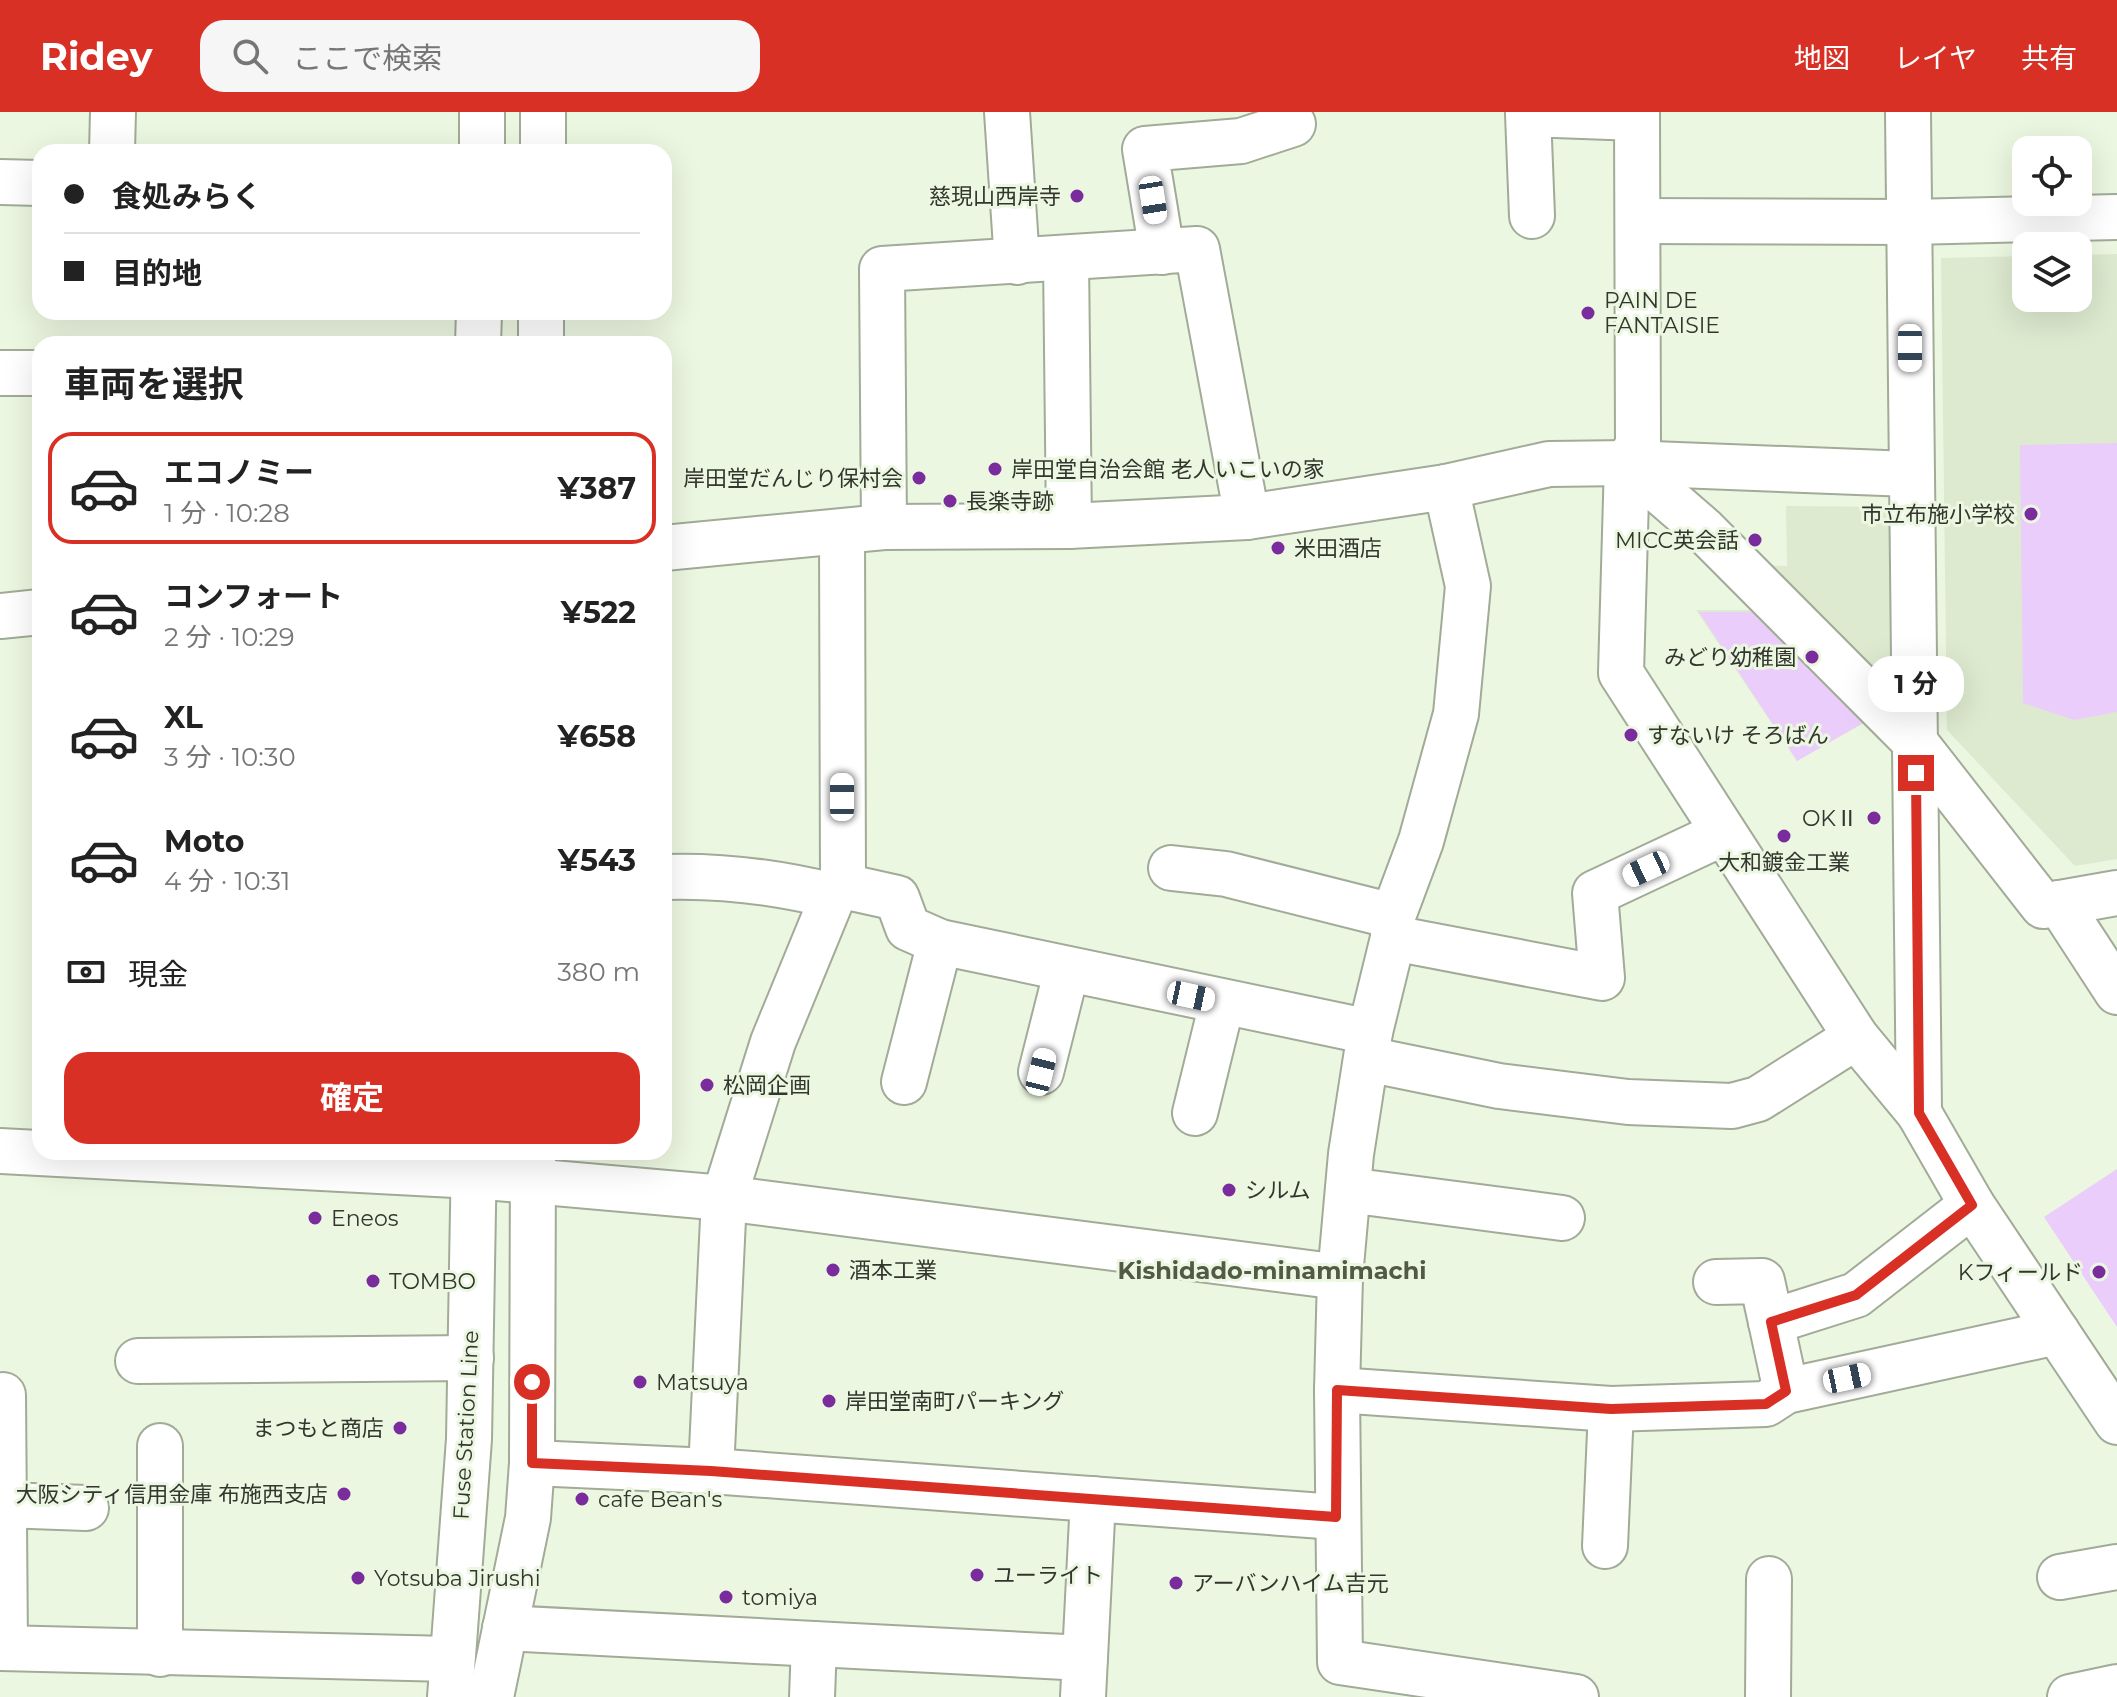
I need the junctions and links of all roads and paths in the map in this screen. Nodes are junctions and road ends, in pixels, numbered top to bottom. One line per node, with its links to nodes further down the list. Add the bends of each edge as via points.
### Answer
1 (113, 112): 8 (street)
2 (482, 112): 9 (street)
3 (543, 112): 10 (street)
4 (1007, 112): 19 (street)
5 (1908, 112): 16 (street)
6 (1637, 115): 13 (street, via 1528,114); 15 (street)
7 (1293, 124): 17 (street, via 1241,141 1145,149)
8 (112, 144)
9 (482, 144)
10 (543, 144)
11 (0, 182): 12 (street)
12 (32, 183)
13 (1532, 216)
14 (2117, 217): 16 (street)
15 (1638, 221): 16 (street); 22 (street, via 1638,445)
16 (1910, 222): 23 (street)
17 (1162, 252): 18 (street); 25 (street, via 1197,249)
18 (1066, 259): 19 (street); 26 (street)
19 (1017, 262): 27 (street, via 882,269)
20 (0, 373): 21 (street)
21 (32, 373)
22 (1627, 463): 23 (street); 24 (street, via 1549,464); 32 (street, via 1703,529); 33 (street, via 1621,673)
23 (1910, 474): 32 (street)
24 (1446, 487): 25 (street); 39 (street, via 1468,586 1456,714)
25 (1247, 517): 26 (street)
26 (1069, 526): 27 (street)
27 (884, 527): 28 (street)
28 (842, 532): 29 (street); 36 (street)
29 (672, 547)
30 (32, 613): 31 (street)
31 (0, 616)
32 (1915, 742): 38 (street, via 2043,906); 49 (street)
33 (1723, 833): 39 (street, via 1595,893 1602,978); 44 (street)
34 (1171, 868): 39 (street, via 1226,874)
35 (672, 877): 36 (street, via 717,875)
36 (838, 891): 40 (street, via 897,898 908,928); 56 (street, via 773,1042)
37 (2117, 893): 38 (street)
38 (2059, 903): 42 (street)
39 (1393, 927): 45 (street)
40 (940, 942): 41 (street); 47 (street)
41 (1067, 969): 43 (street); 46 (street)
42 (2117, 992)
43 (1222, 1003): 45 (street); 48 (street)
44 (1856, 1037): 45 (street, via 1758,1099 1732,1106 1613,1101 1499,1086); 49 (street)
45 (1369, 1046): 55 (street)
46 (1041, 1072)
47 (904, 1082)
48 (1195, 1113)
49 (1919, 1113): 57 (street)
50 (0, 1151): 51 (street)
51 (32, 1152)
52 (328, 1160): 53 (street)
53 (474, 1164): 54 (street); 63 (street, Fuse Station Line)
54 (532, 1166): 56 (street, via 572,1187); 71 (street)
55 (1348, 1190): 58 (street); 59 (street)
56 (724, 1198): 59 (street); 72 (street)
57 (1972, 1205): 61 (street, via 1856,1295); 62 (street)
58 (1562, 1218)
59 (1340, 1277): 65 (street)
60 (1716, 1282): 61 (street, via 1762,1281)
61 (1771, 1322): 66 (street)
62 (2057, 1332): 66 (street); 69 (street)
63 (471, 1358): 64 (street); 85 (street, Fuse Station Line)
64 (138, 1361)
65 (1337, 1390): 68 (street); 76 (street)
66 (1786, 1391): 68 (street, via 1766,1404)
67 (3, 1395): 74 (street)
68 (1611, 1409): 77 (street)
69 (2117, 1422)
70 (160, 1446): 84 (street)
71 (532, 1463): 72 (street); 81 (street, via 528,1518)
72 (711, 1471): 73 (street)
73 (1093, 1499): 76 (street); 86 (street)
74 (4, 1505): 75 (street); 83 (street)
75 (86, 1508)
76 (1336, 1517): 87 (street, via 1340,1662)
77 (1605, 1546)
78 (2117, 1567): 79 (street)
79 (2060, 1577)
80 (1769, 1579): 92 (street)
81 (505, 1628): 82 (street); 89 (street)
82 (814, 1644): 86 (street); 90 (street)
83 (3, 1648): 84 (street)
84 (160, 1654): 85 (street)
85 (450, 1678)
86 (1084, 1678)
87 (1376, 1682): 91 (street)
88 (2117, 1687): 93 (street)
89 (491, 1697)
90 (812, 1697)
91 (1576, 1697)
92 (1768, 1697)
93 (2070, 1697)

